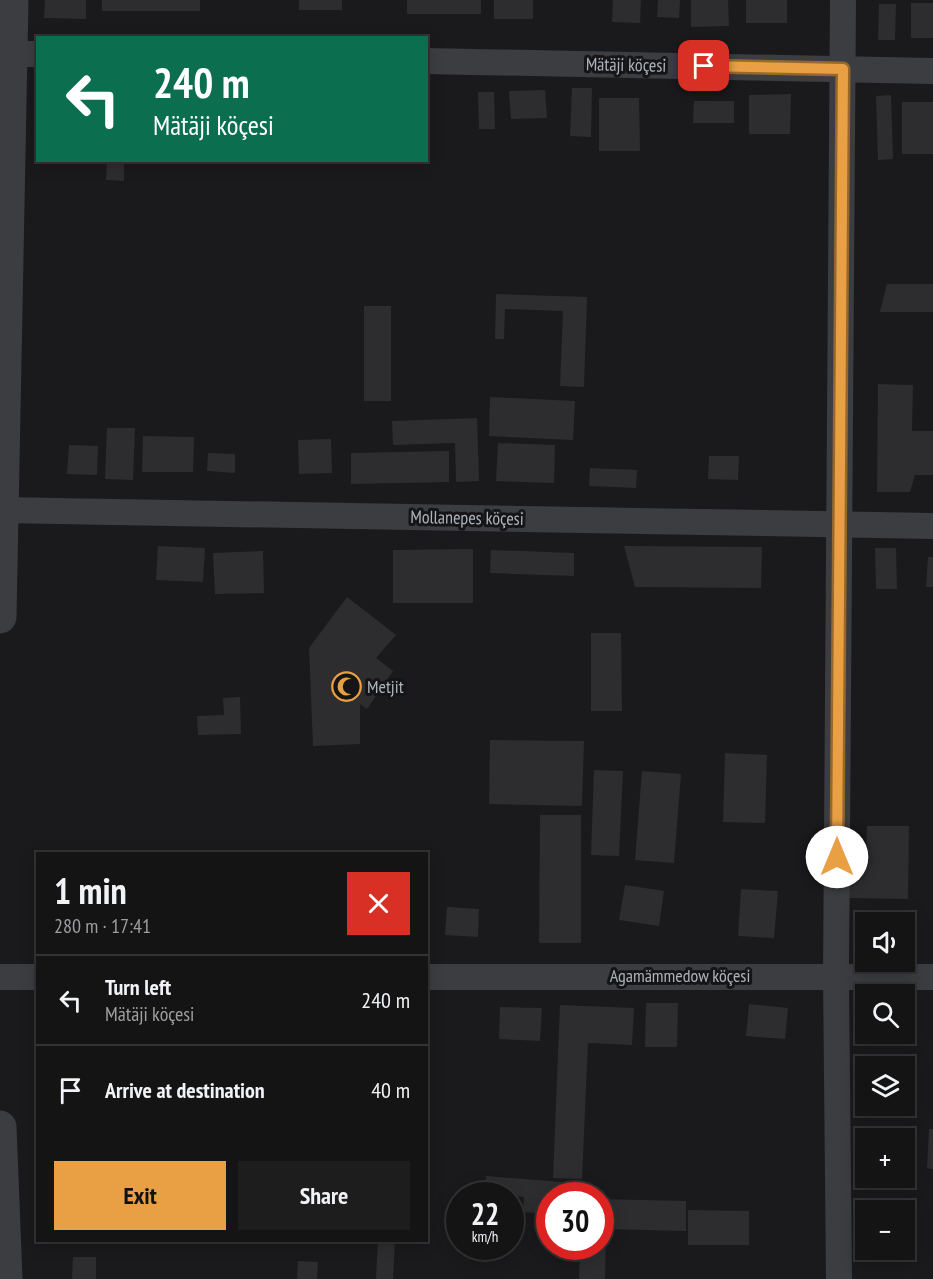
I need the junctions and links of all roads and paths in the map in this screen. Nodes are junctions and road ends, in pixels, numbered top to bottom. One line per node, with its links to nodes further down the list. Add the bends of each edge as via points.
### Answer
1 (12, 0): 3 (street)
2 (843, 0): 5 (street)
3 (16, 53): 7 (street)
4 (428, 62): 5 (street, Mätäji köçesi)
5 (843, 69): 6 (street, Mätäji köçesi); 8 (street)
6 (933, 71)
7 (1, 510): 8 (street, Mollanepes köçesi); 10 (street)
8 (839, 524): 9 (street, Mollanepes köçesi); 11 (street)
9 (933, 526)
10 (0, 616)
11 (836, 976): 14 (street, Agamämmedow köçesi); 15 (street, Agamämmedow köçesi); 18 (street)
12 (0, 977): 13 (street)
13 (36, 977)
14 (428, 977)
15 (933, 977)
16 (0, 1127): 17 (street)
17 (6, 1279)
18 (839, 1279)

